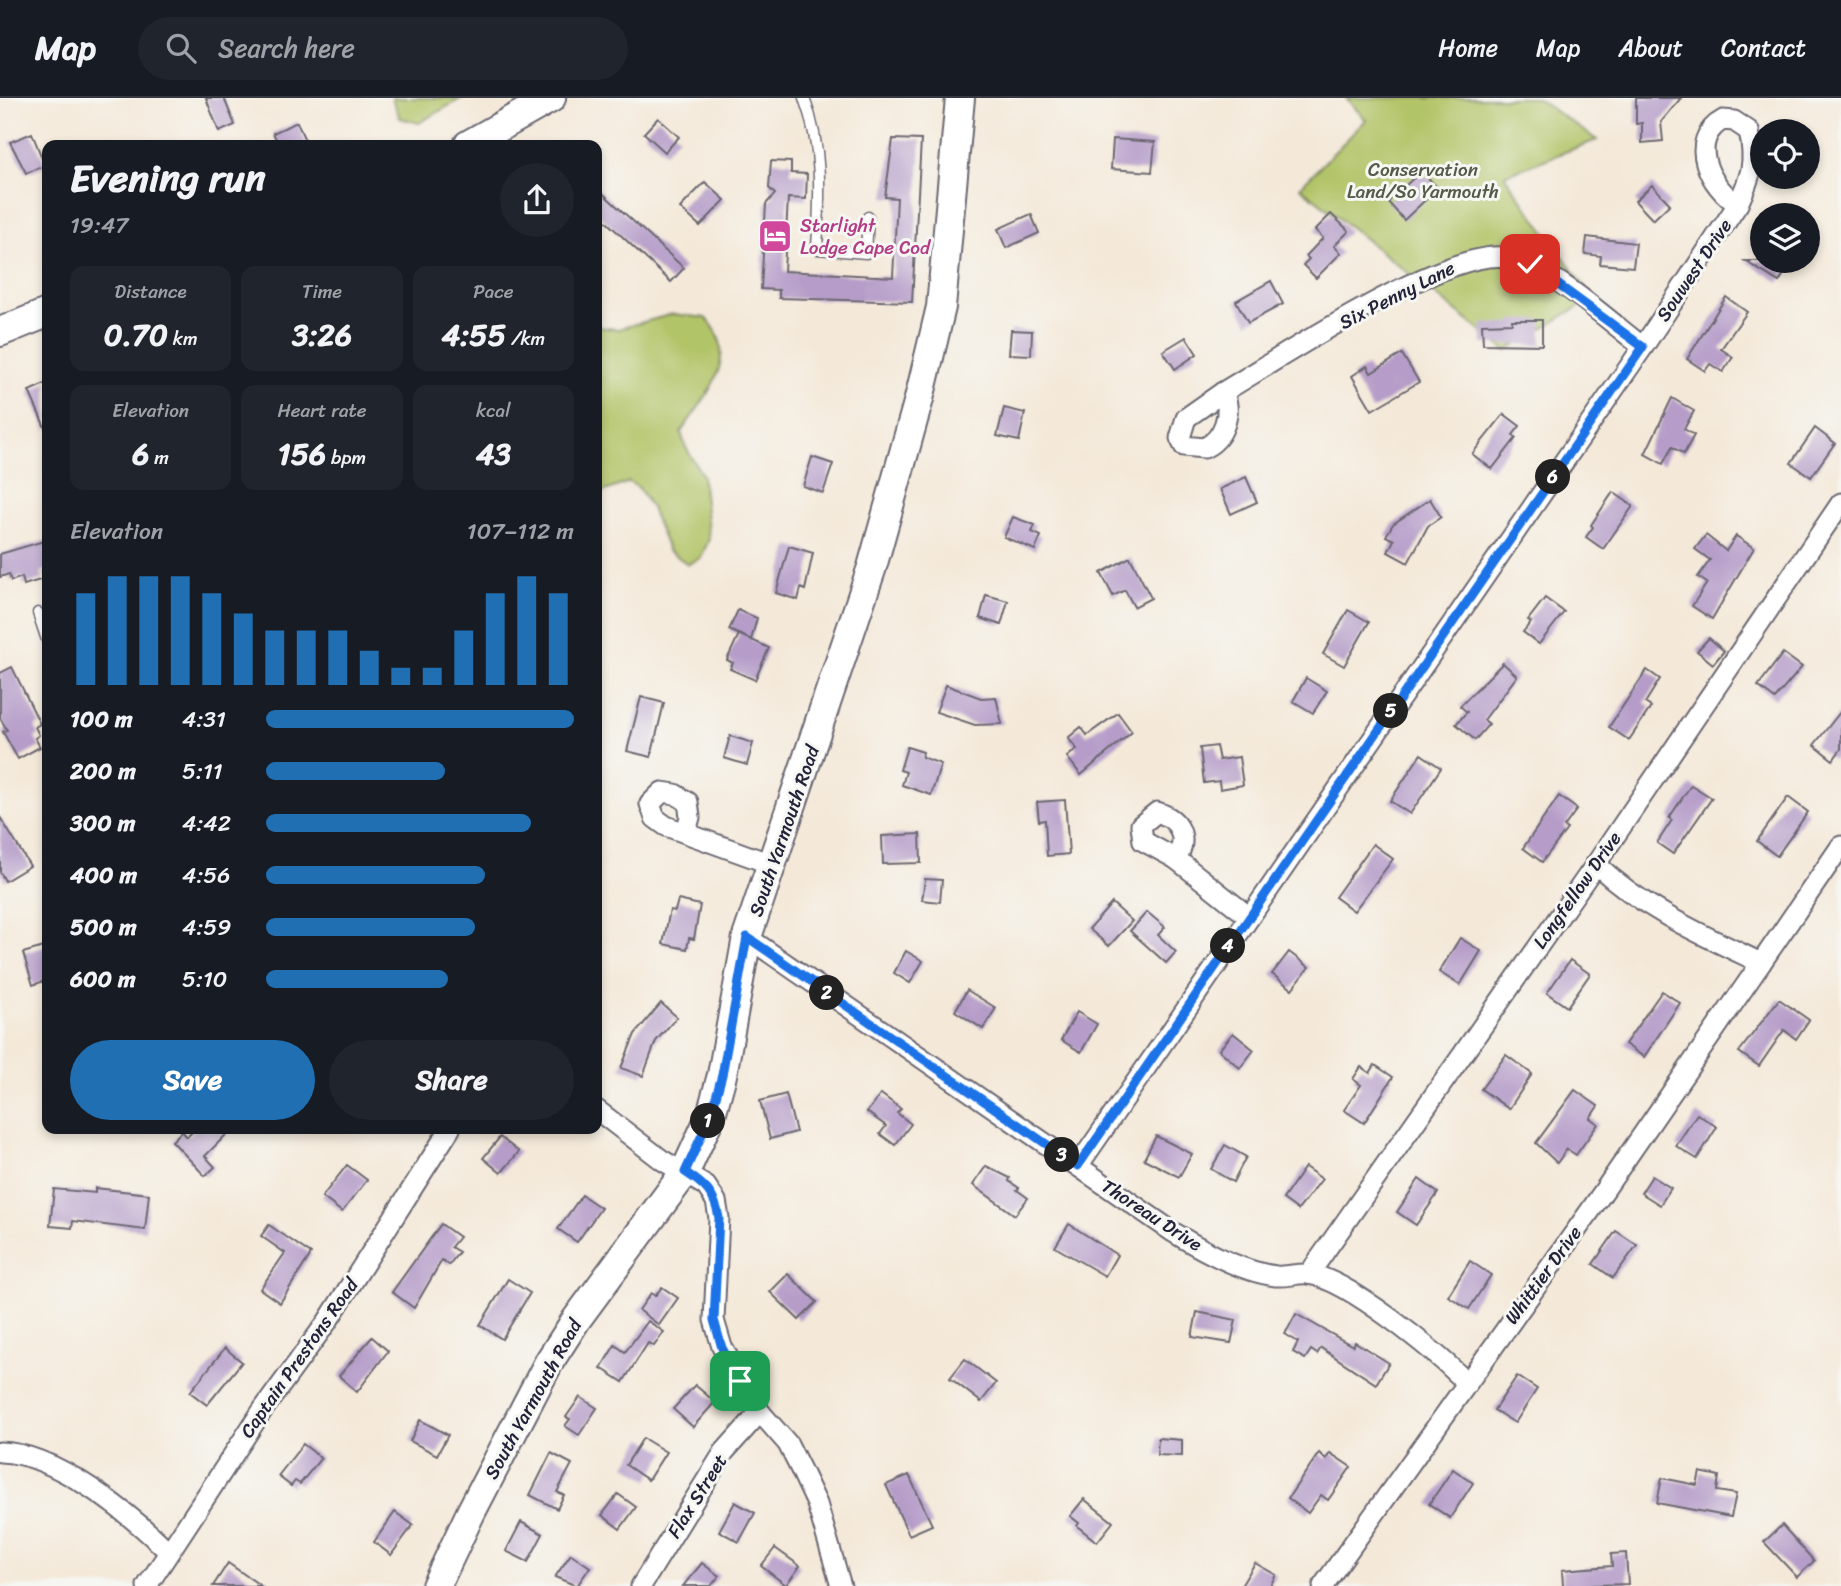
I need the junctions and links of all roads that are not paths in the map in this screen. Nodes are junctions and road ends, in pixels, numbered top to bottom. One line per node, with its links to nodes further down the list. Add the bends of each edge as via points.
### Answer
1 (551, 98): 4 (main road)
2 (804, 98): 6 (lane, via 821,174 817,248 866,253)
3 (960, 98): 17 (main road, South Yarmouth Road, via 941,307 922,388 872,568)
4 (477, 140)
5 (1738, 204): 9 (street, Souwest Drive)
6 (868, 217)
7 (42, 315): 8 (main road)
8 (0, 332)
9 (1643, 347): 10 (street, Six Penny Lane, via 1530,264 1492,256 1470,258 1393,292); 19 (street, Souwest Drive)
10 (1223, 393)
11 (1841, 503): 18 (street, Longfellow Drive)
12 (38, 613): 13 (lane)
13 (42, 625)
14 (686, 832): 17 (street)
15 (1841, 846): 21 (street, Whittier Drive)
16 (1175, 859): 19 (street)
17 (771, 864): 20 (main road, South Yarmouth Road)
18 (1596, 864): 21 (street, via 1653,909); 26 (street, Longfellow Drive)
19 (1248, 916): 24 (street, Souwest Drive)
20 (747, 937): 24 (street, Thoreau Drive); 25 (main road, South Yarmouth Road, via 722,1075 711,1115)
21 (1761, 963): 27 (street, Whittier Drive)
22 (602, 1114): 25 (street)
23 (447, 1134): 30 (street, Captain Prestons Road, via 327,1322 262,1410)
24 (1078, 1166): 26 (street, Thoreau Drive, via 1192,1244 1263,1273)
25 (685, 1172): 28 (street, via 706,1185 716,1201 714,1320 722,1348); 32 (main road, South Yarmouth Road, via 550,1362)
26 (1309, 1274): 27 (street, Thoreau Drive, via 1372,1307 1443,1358)
27 (1466, 1382): 35 (street, Whittier Drive)
28 (760, 1412): 33 (street, Flax Street, via 724,1452); 34 (street, via 788,1444 817,1504)
29 (0, 1452): 30 (street, via 62,1472 102,1495 137,1520)
30 (169, 1552): 31 (street, Captain Prestons Road)
31 (147, 1586)
32 (436, 1586)
33 (641, 1586)
34 (841, 1586)
35 (1323, 1586)

